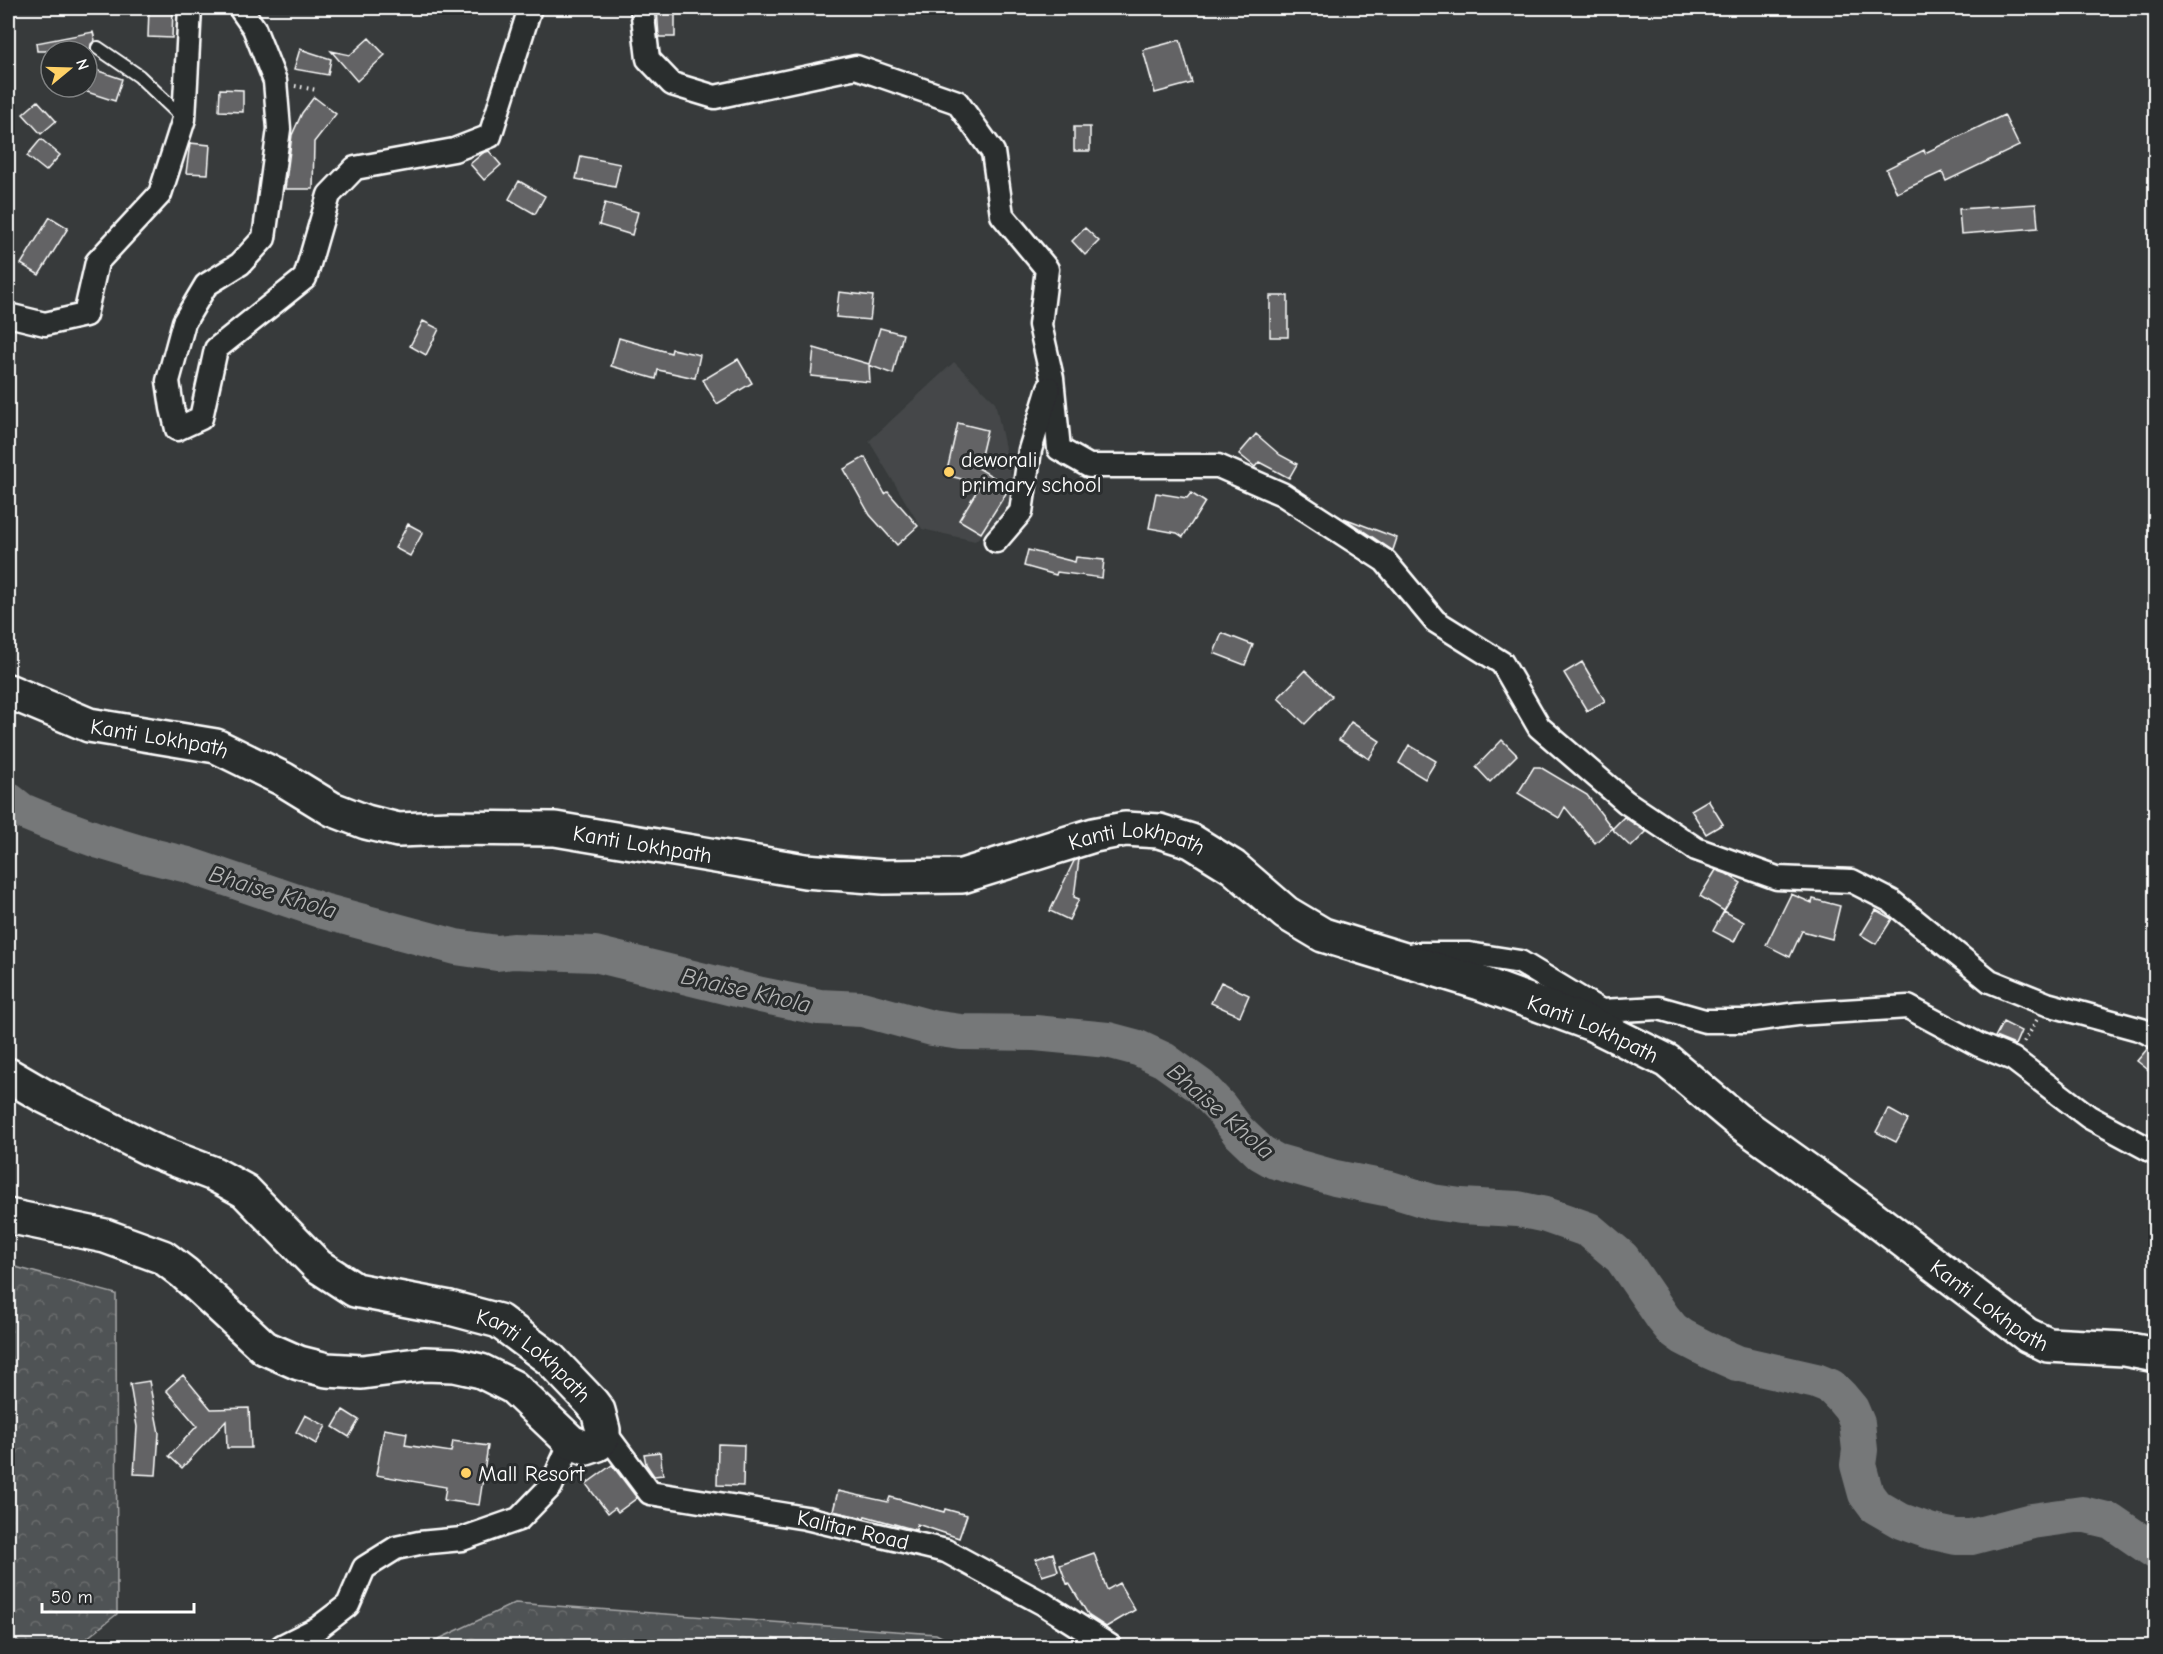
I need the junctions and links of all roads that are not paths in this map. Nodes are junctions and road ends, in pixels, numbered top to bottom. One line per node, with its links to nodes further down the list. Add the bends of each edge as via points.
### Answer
1 (190, 8): 6 (street)
2 (240, 8): 3 (street, via 255,27 275,81 279,129 264,238 240,264 206,285 184,322 168,381 177,429 201,418 216,349 304,278 329,195 355,168 454,150 489,136)
3 (530, 8)
4 (642, 8): 8 (street, via 648,59 672,84 704,94 716,97 856,67 957,102 993,152 1002,215 1047,269 1040,326)
5 (99, 49): 6 (lane, via 139,76)
6 (184, 119): 7 (street, via 160,194 97,262 85,315 45,324)
7 (8, 315)
8 (1052, 378): 9 (street, via 1030,450 1021,512); 12 (street, via 1059,449 1089,466 1218,466 1282,494 1385,561 1435,621 1502,663 1539,727 1626,802 1696,849 1776,878 1852,882 1891,901 1990,981 2047,1004)
9 (996, 541)
10 (8, 691): 11 (main road, Kanti Lokhpath, via 89,725 216,746 332,809 398,830 555,829 805,871 884,877 962,876 1094,835 1125,829 1159,831 1191,841 1233,867 1286,913 1323,935)
11 (1384, 954): 14 (street, via 1469,954 1520,962 1601,1011 1659,1008 1705,1021 1744,1021 1908,1007 2013,1059 2089,1117); 16 (main road, Kanti Lokhpath, via 1480,983 1592,1024 1667,1061 1737,1119 2027,1335 2048,1346 2124,1348)
12 (2156, 1037)
13 (8, 1075): 17 (main road, Kanti Lokhpath, via 154,1150 245,1191 318,1266 355,1290 499,1321 564,1373 592,1403)
14 (2156, 1153)
15 (8, 1216): 18 (main road, Kanti Lokhpath, via 105,1236 163,1257 265,1348 299,1363 327,1371 362,1372 424,1364 482,1371 513,1387)
16 (2156, 1355)
17 (603, 1430): 18 (main road, Kanti Lokhpath, via 603,1437 592,1447 579,1447); 20 (street, Kalitar Road, via 650,1493 806,1518 946,1551 1044,1604)
18 (571, 1442): 19 (street, via 551,1486 519,1519 462,1539 396,1548 364,1568 348,1605 318,1628)
19 (282, 1647)
20 (1110, 1647)

